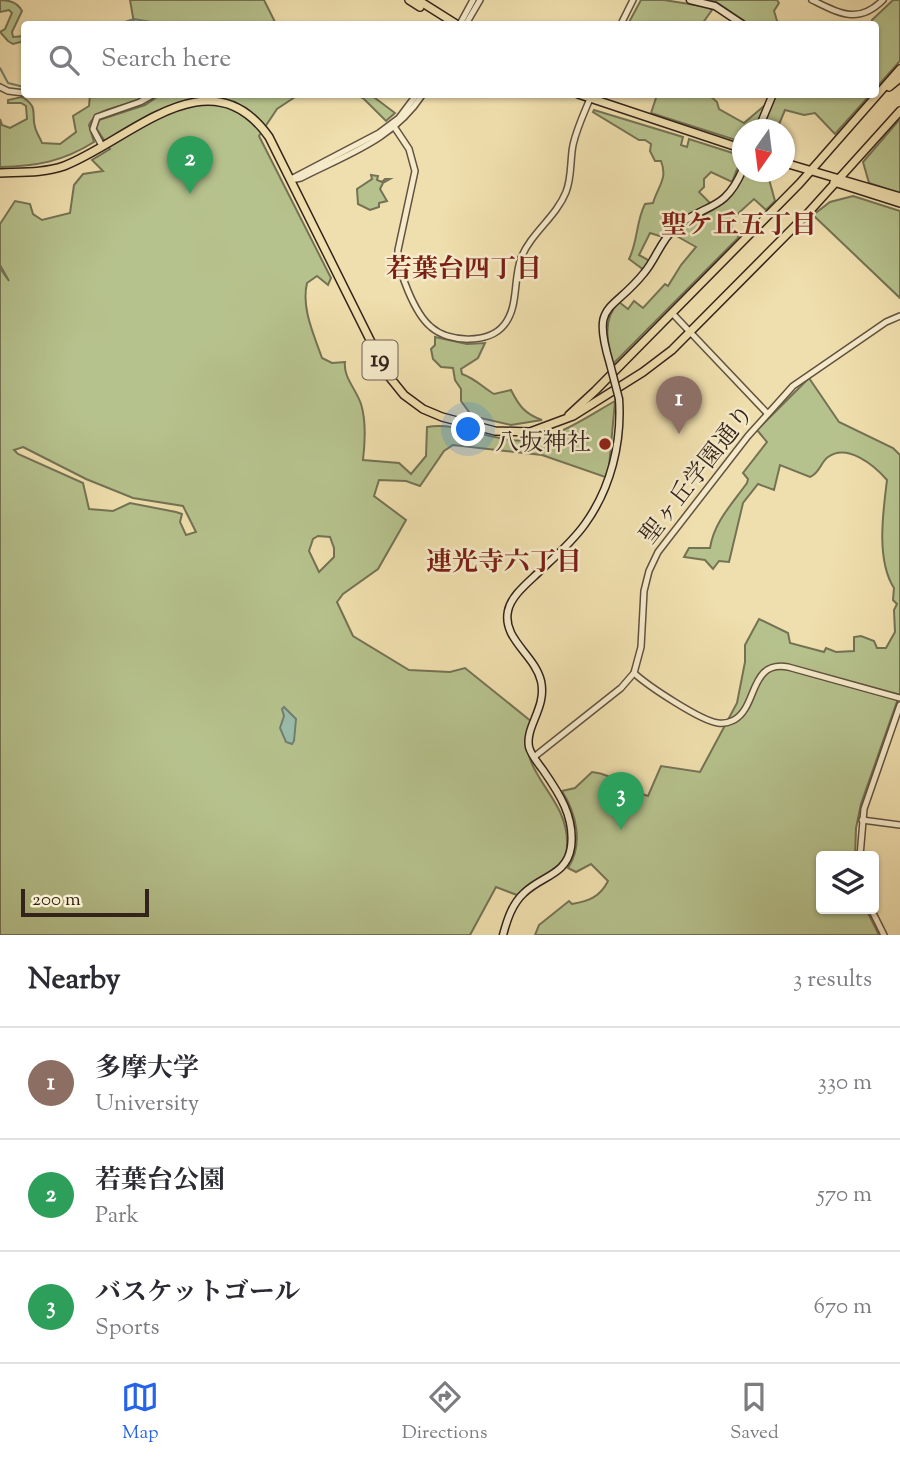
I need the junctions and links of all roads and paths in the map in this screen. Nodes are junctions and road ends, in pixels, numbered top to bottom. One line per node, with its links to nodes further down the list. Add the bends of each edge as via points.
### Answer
1 (409, 0): 9 (main road)
2 (418, 0): 10 (main road)
3 (473, 0): 11 (street)
4 (480, 0): 12 (street)
5 (633, 0): 13 (street)
6 (690, 0): 14 (main road, via 715,6)
7 (812, 0): 8 (street, via 851,15 867,12)
8 (883, 0)
9 (442, 21)
10 (453, 21)
11 (460, 21)
12 (468, 21)
13 (622, 21)
14 (738, 21)
15 (900, 69): 19 (main road)
16 (900, 78): 20 (main road)
17 (0, 87): 18 (street)
18 (21, 93)
19 (879, 93)
20 (879, 96)
21 (148, 98): 34 (street, via 96,119 93,129)
22 (414, 98): 38 (street, via 399,118 379,133)
23 (420, 98): 32 (street)
24 (591, 98): 32 (street, via 575,139 566,193 521,258 509,319 483,338 434,330 420,313 402,275 398,250 415,171 409,149)
25 (594, 98): 33 (main road)
26 (771, 98): 31 (main road)
27 (874, 98): 29 (main road)
28 (876, 98): 29 (main road)
29 (870, 103): 36 (main road)
30 (900, 111): 39 (main road)
31 (763, 119)
32 (394, 128): 38 (street)
33 (732, 145)
34 (102, 146): 37 (main road, 19, via 55,169); 38 (main road, 19, via 180,104 221,103 243,111 264,130)
35 (795, 166): 36 (main road)
36 (811, 171): 39 (main road); 43 (main road, 19)
37 (0, 173)
38 (290, 180): 47 (main road, 19, via 387,374 404,395 432,414 495,431 524,433)
39 (838, 180): 41 (main road); 42 (main road); 45 (main road, 19)
40 (736, 182): 51 (main road, bridge, via 721,202 674,228 645,272 607,309 601,331 619,398 608,482 582,528 517,594 508,611 509,628 536,667 542,687 529,742)
41 (900, 197)
42 (900, 203)
43 (672, 313): 45 (street); 47 (main road, 19, via 579,407)
44 (900, 316): 46 (street, 聖ヶ丘学園通り, via 802,379)
45 (690, 332): 46 (street); 47 (main road, 19, via 643,372)
46 (767, 414): 48 (street, 聖ヶ丘学園通り, via 658,552 643,597)
47 (553, 425)
48 (634, 673): 49 (street, via 664,696 717,723 740,716 760,677 773,667 788,667); 51 (street)
49 (900, 698)
50 (900, 705): 52 (street)
51 (534, 757): 56 (main road, via 565,805 572,844 563,867 519,898)
52 (862, 820): 53 (street); 54 (street)
53 (900, 825)
54 (860, 851)
55 (874, 914): 57 (street)
56 (503, 935)
57 (884, 935)

